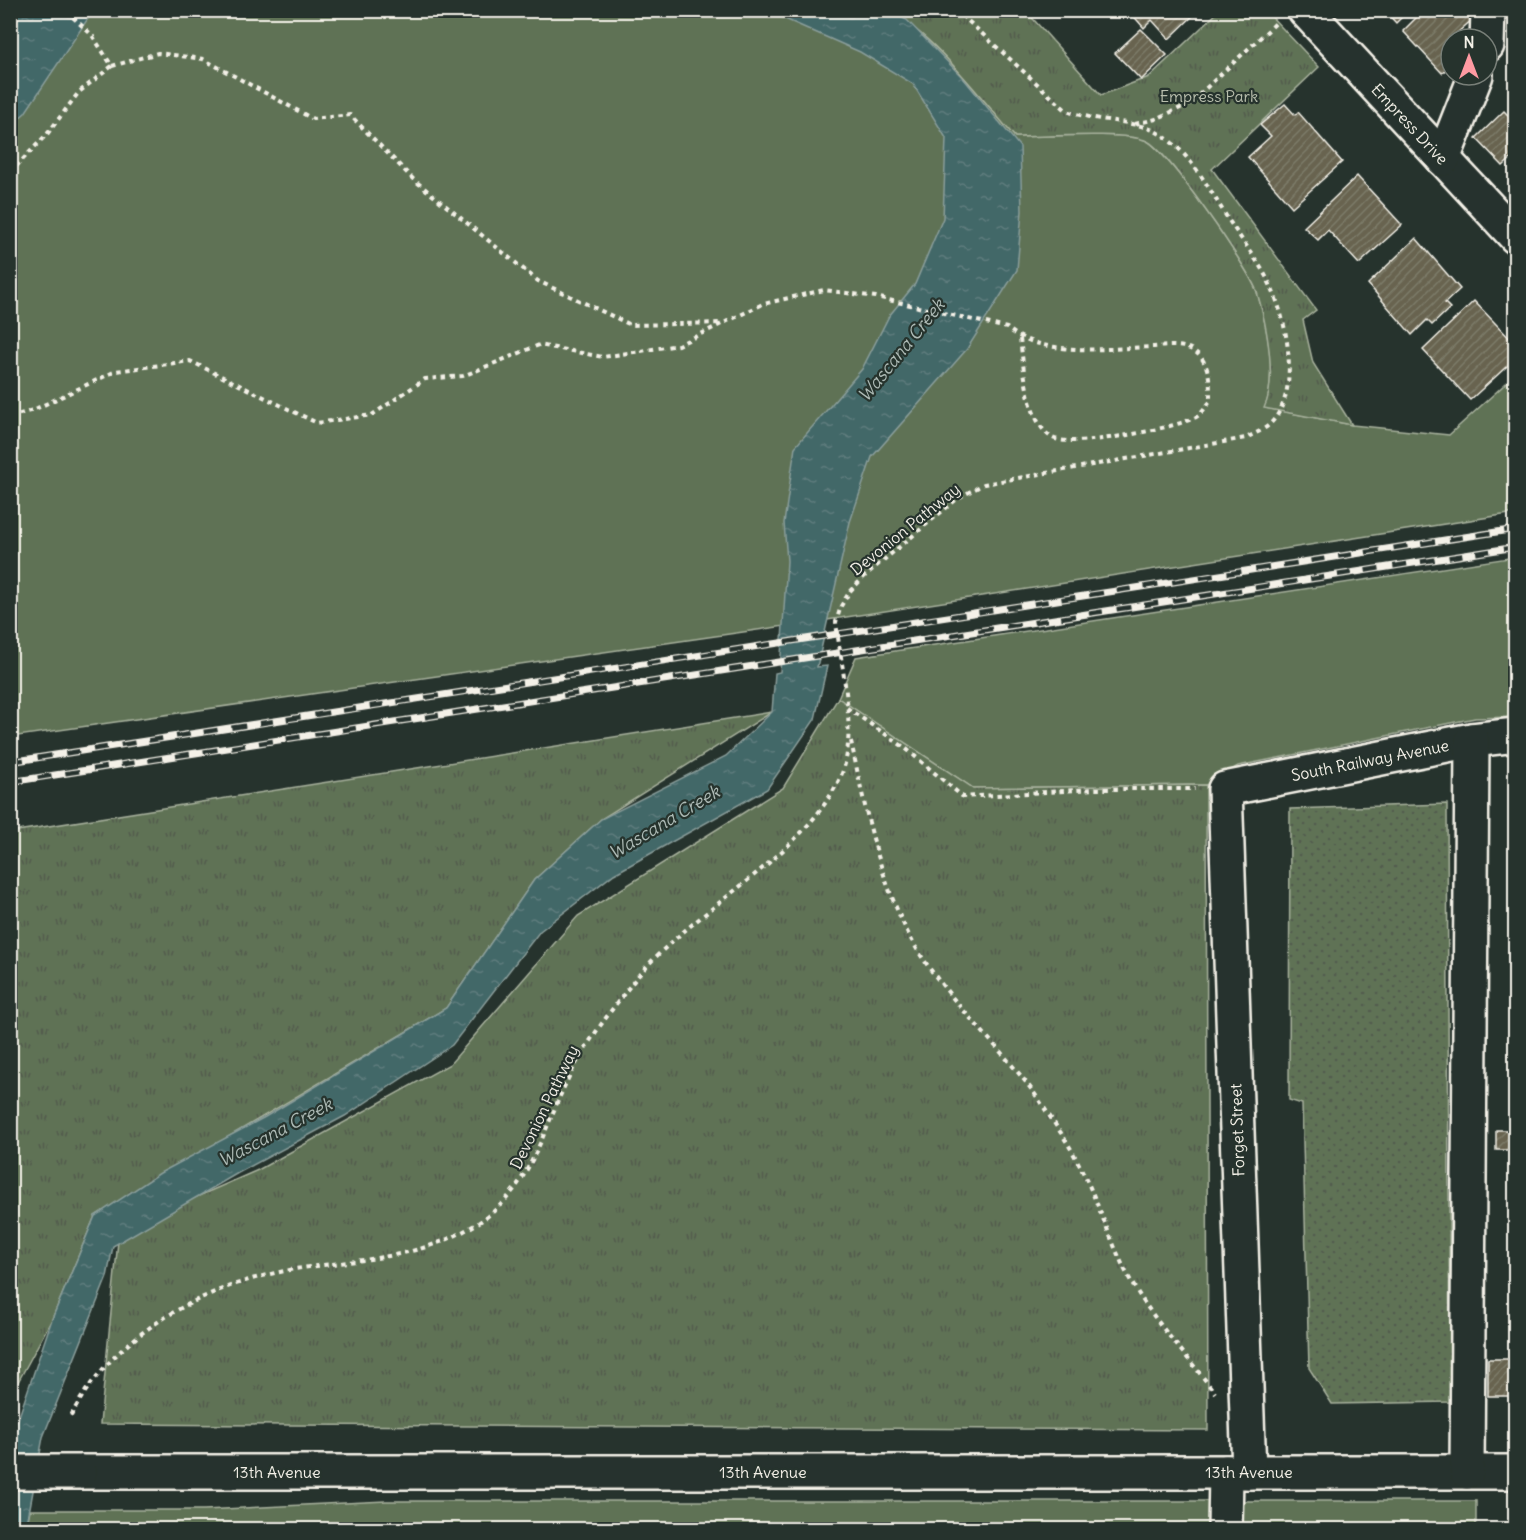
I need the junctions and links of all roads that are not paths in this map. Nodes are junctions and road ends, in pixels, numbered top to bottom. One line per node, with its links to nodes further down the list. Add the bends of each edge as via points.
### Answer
1 (1488, 10): 3 (street)
2 (1293, 14): 5 (street, Empress Drive)
3 (1488, 27)
4 (1471, 87): 5 (street)
5 (1443, 159): 6 (street, Empress Drive)
6 (1515, 237)
7 (1515, 735): 8 (street, South Railway Avenue)
8 (1472, 740): 9 (street, South Railway Avenue); 12 (street)
9 (1225, 789): 11 (street, Forget Street)
10 (10, 1472): 11 (street, 13th Avenue, bridge)
11 (1237, 1472): 12 (street, 13th Avenue); 14 (street, Forget Street)
12 (1467, 1472): 13 (street, 13th Avenue)
13 (1515, 1472)
14 (1226, 1530)

